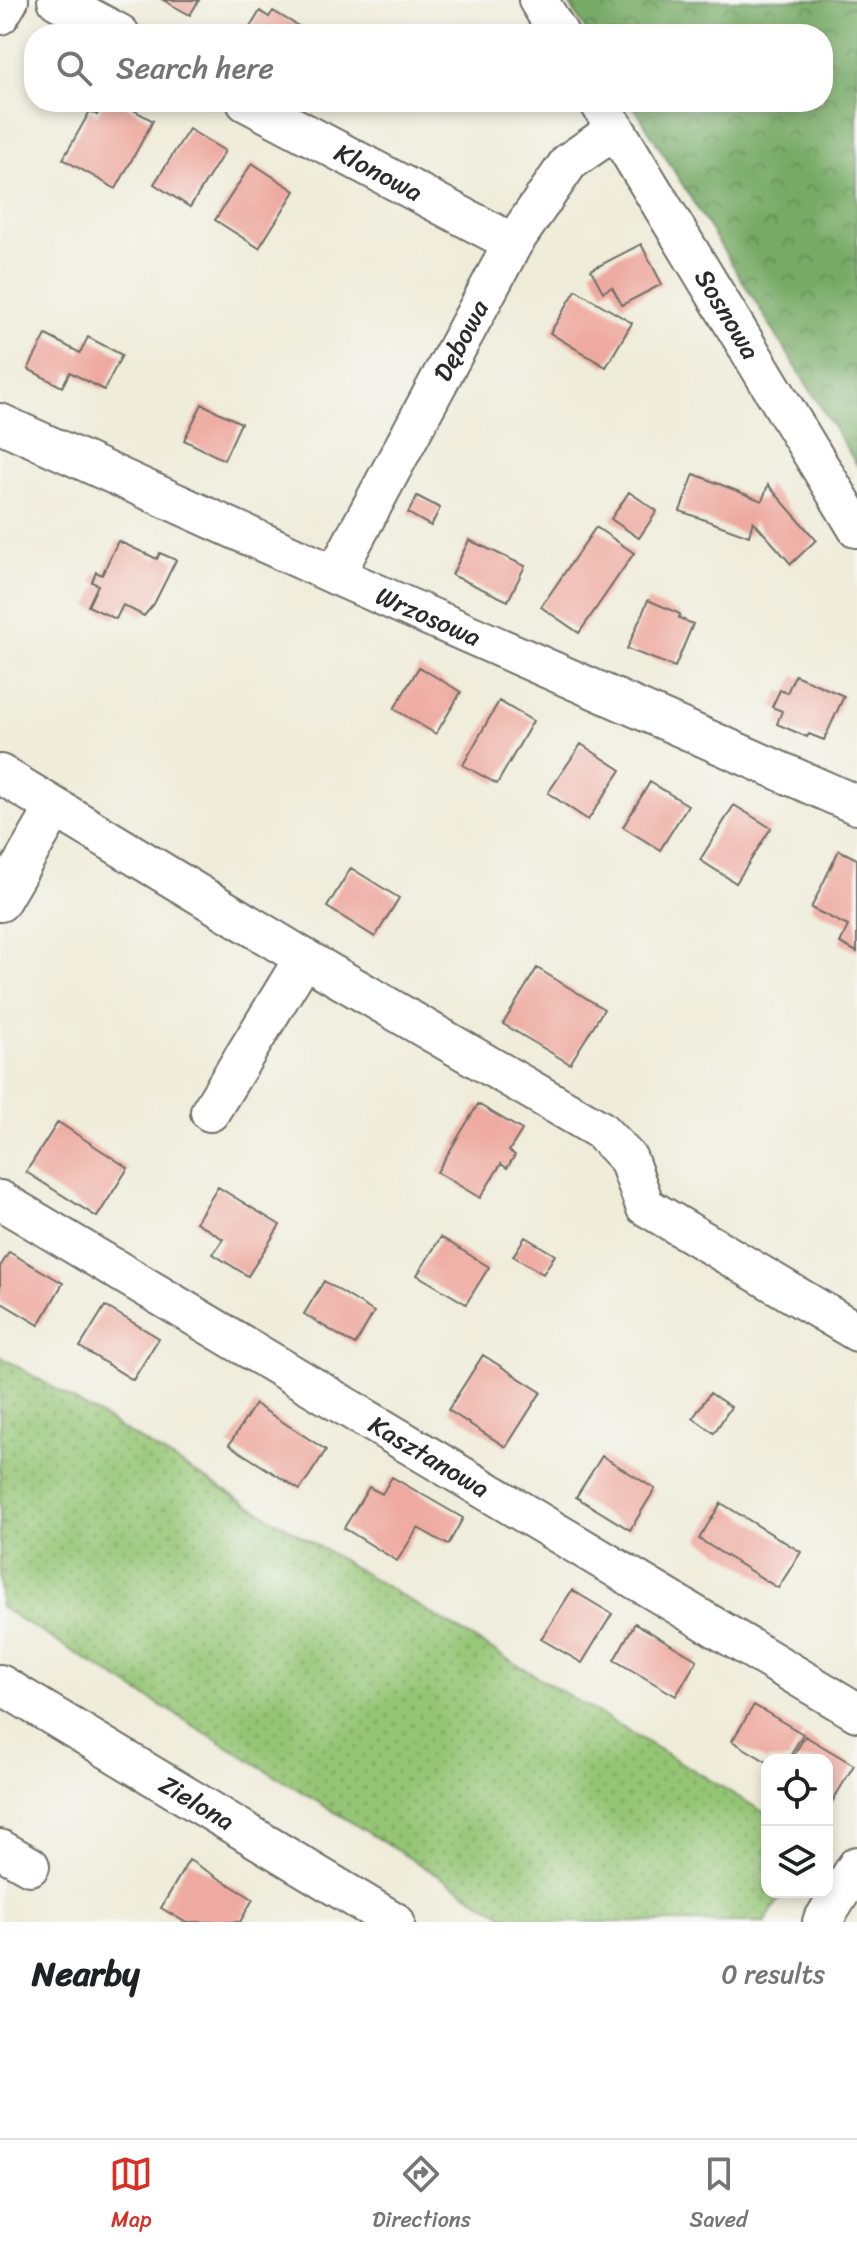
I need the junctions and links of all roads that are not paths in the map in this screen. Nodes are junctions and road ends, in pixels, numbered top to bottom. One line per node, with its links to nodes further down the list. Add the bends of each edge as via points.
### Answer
1 (9, 0): 4 (street)
2 (57, 0): 5 (street)
3 (538, 0): 6 (street)
4 (0, 15)
5 (101, 24)
6 (553, 24)
7 (265, 112): 9 (street, Klonowa)
8 (607, 116): 9 (street, Dębowa); 11 (street, Sosnowa)
9 (513, 243): 12 (street, Dębowa)
10 (0, 423): 12 (street, Wrzosowa)
11 (857, 528)
12 (335, 575): 14 (street, Wrzosowa)
13 (0, 774): 15 (street)
14 (857, 805)
15 (55, 808): 16 (street); 17 (street)
16 (0, 902)
17 (304, 958): 18 (street); 20 (street, via 600,1130 628,1159 645,1206)
18 (210, 1112)
19 (0, 1200): 22 (street, Kasztanowa)
20 (857, 1332)
21 (0, 1684): 24 (street, Zielona)
22 (857, 1712)
23 (857, 1866): 25 (street)
24 (395, 1922)
25 (822, 1922)

